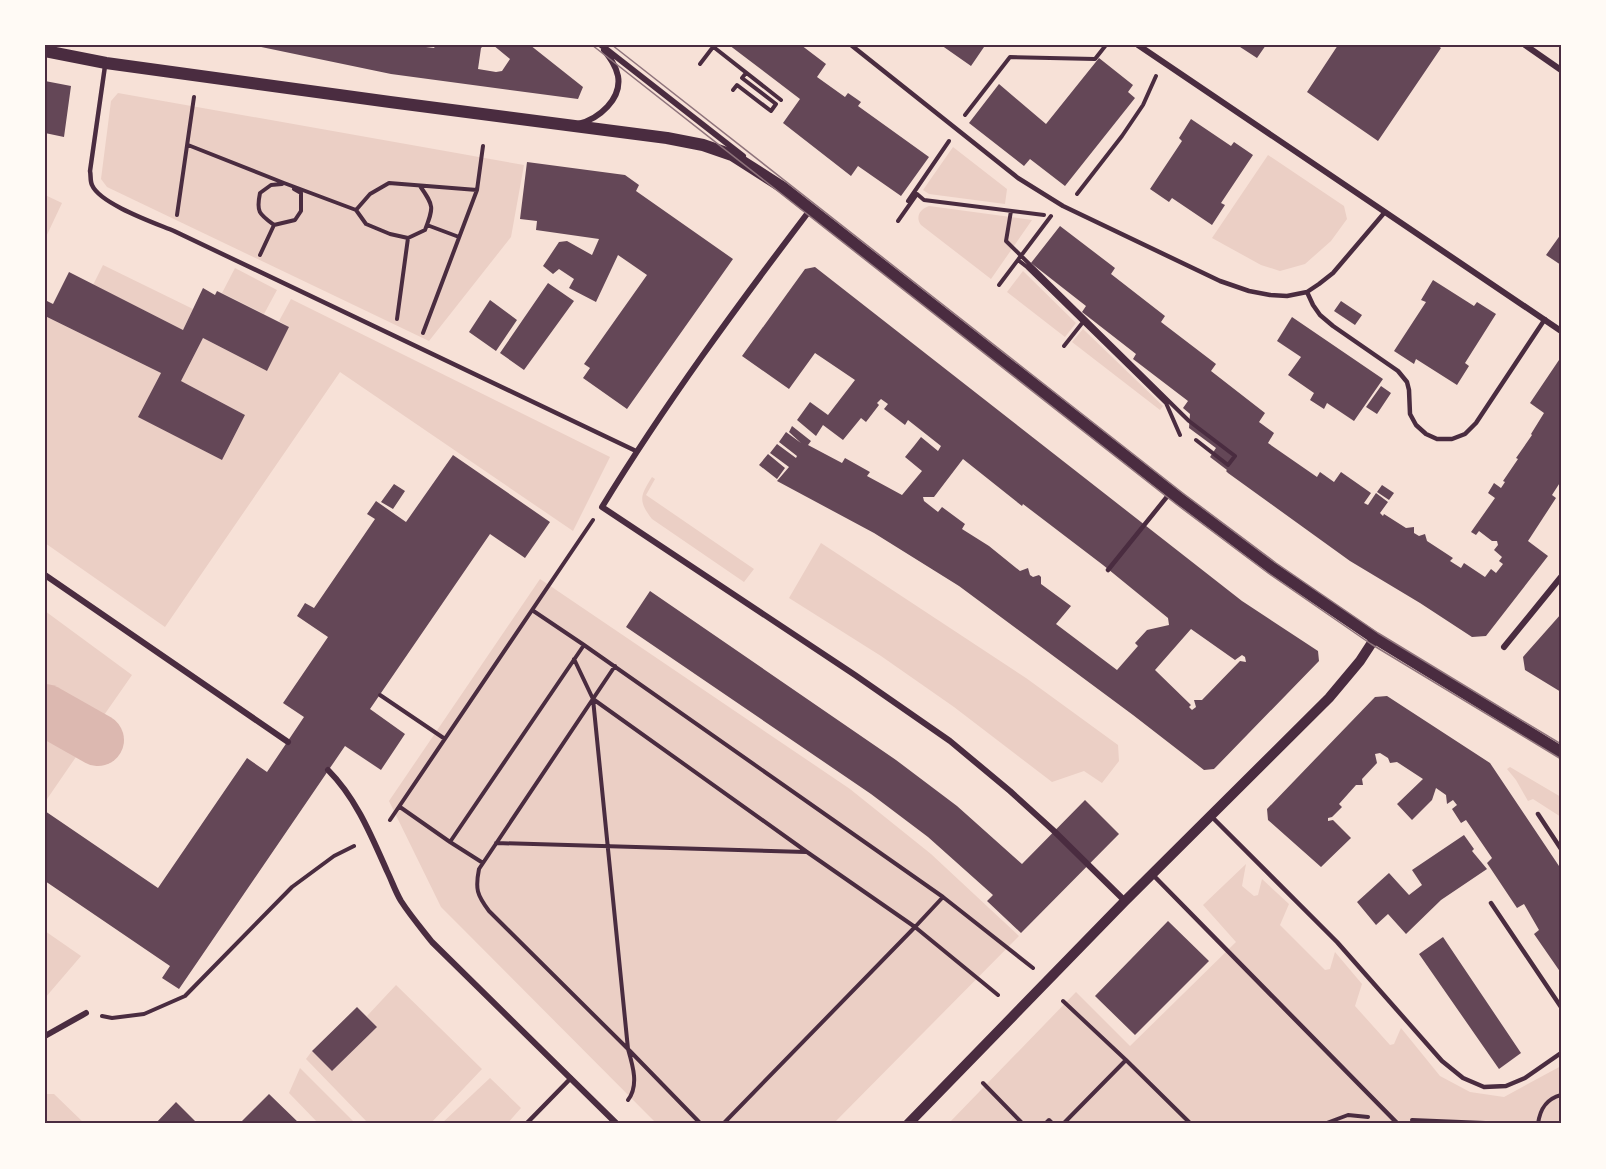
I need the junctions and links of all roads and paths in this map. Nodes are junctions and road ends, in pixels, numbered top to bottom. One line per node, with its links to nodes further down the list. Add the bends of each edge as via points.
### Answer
1 (601, 45): 17 (street, via 614,62 618,90 604,111); 24 (street)
2 (852, 45): 42 (lane, via 1018,178 1063,206 1220,281 1270,295)
3 (1106, 45): 16 (path, via 1095,59 1010,57)
4 (1138, 45): 29 (street)
5 (1525, 45): 10 (street)
6 (712, 46): 9 (path); 11 (path)
7 (45, 51): 8 (main road)
8 (106, 63): 17 (main road); 35 (lane, via 91,184 109,202)
9 (700, 64)
10 (1561, 70)
11 (746, 73): 13 (path, via 742,78 776,104 771,111 737,85); 15 (path)
12 (1156, 77): 21 (path, via 1143,105)
13 (733, 90)
14 (194, 97): 19 (path)
15 (780, 100)
16 (971, 107)
17 (569, 126): 24 (main road, via 703,145 732,155)
18 (951, 138): 26 (path)
19 (188, 145): 22 (path); 35 (path)
20 (483, 146): 25 (path)
21 (1088, 181)
22 (284, 183): 28 (path); 33 (path, via 271,185 260,193 257,207); 33 (path, via 301,193 301,211 294,220)
23 (420, 186): 25 (path); 28 (path, via 389,183 370,194); 34 (path, via 431,201)
24 (782, 187): 27 (main road)
25 (477, 190): 37 (path)
26 (908, 201)
27 (810, 209): 51 (street); 52 (main road)
28 (356, 210): 38 (path, via 366,224)
29 (1385, 212): 42 (lane, via 1333,273); 43 (street)
30 (1011, 214): 31 (path); 32 (path, via 924,200 917,194); 50 (path, via 1006,241 1190,421 1235,456 1228,465)
31 (1051, 216)
32 (898, 221)
33 (274, 225): 40 (path)
34 (427, 225): 37 (path); 38 (path)
35 (174, 231): 40 (lane)
36 (1039, 232): 39 (path)
37 (459, 237): 48 (path)
38 (408, 238): 46 (path)
39 (1018, 260): 41 (path); 44 (path)
40 (253, 269): 46 (lane)
41 (999, 285)
42 (1307, 292): 43 (lane, via 1320,315 1398,371 1407,382 1410,414 1416,425 1437,439 1465,434 1476,423)
43 (1545, 319): 45 (street)
44 (1083, 321): 47 (path); 49 (path, via 1166,403)
45 (1561, 331)
46 (395, 337): 48 (lane)
47 (1064, 346)
48 (417, 347): 51 (lane)
49 (1180, 435)
50 (1196, 440)
51 (636, 451): 82 (street, via 602,507 950,741 1011,791)
52 (1170, 492): 54 (lane); 58 (main road)
53 (595, 517): 57 (path)
54 (1108, 570)
55 (45, 575): 66 (street)
56 (1561, 578): 60 (street)
57 (532, 610): 59 (path); 65 (path)
58 (1375, 638): 67 (main road); 71 (street, via 1329,698)
59 (584, 645): 61 (path); 62 (path)
60 (1504, 647)
61 (574, 659): 64 (path); 73 (path)
62 (615, 666): 64 (path); 81 (path)
63 (380, 695): 65 (path)
64 (593, 699): 74 (path); 75 (path); 78 (path)
65 (445, 739): 69 (path)
66 (288, 741)
67 (1561, 752)
68 (328, 770): 94 (street, via 353,801 414,920)
69 (399, 807): 72 (path); 73 (path)
70 (1538, 814): 77 (lane)
71 (1211, 816): 80 (street); 92 (lane, via 1337,942 1442,1061 1463,1078 1484,1087 1506,1086 1526,1078)
72 (390, 820)
73 (450, 842): 79 (path)
74 (496, 843): 75 (path); 79 (path)
75 (608, 845): 78 (path); 91 (path)
76 (354, 846): 89 (path, via 292,887 185,996 144,1014 112,1018)
77 (1561, 849)
78 (807, 852): 84 (path)
79 (483, 863): 91 (path, via 477,882 479,898 489,911)
80 (1153, 874): 82 (street); 99 (lane)
81 (943, 897): 84 (path); 85 (path)
82 (1125, 902): 85 (street)
83 (1491, 903): 88 (lane)
84 (915, 927): 86 (path); 103 (path)
85 (1048, 980): 104 (street)
86 (998, 995)
87 (1063, 1001): 93 (path)
88 (1561, 1007)
89 (86, 1013): 90 (street)
90 (45, 1035)
91 (628, 1049): 97 (path, via 634,1073 633,1094); 102 (path)
92 (1561, 1053)
93 (1126, 1060): 108 (path); 109 (path)
94 (571, 1078): 100 (lane); 101 (street)
95 (983, 1083): 105 (path)
96 (1561, 1095): 113 (path, via 1544,1105)
97 (628, 1100)
98 (1347, 1115): 110 (path)
99 (1393, 1119): 111 (lane); 112 (path)
100 (526, 1124)
101 (617, 1124)
102 (701, 1124)
103 (723, 1124)
104 (908, 1124)
105 (1023, 1124)
106 (1044, 1124): 107 (path, via 1049,1120)
107 (1053, 1124)
108 (1063, 1124)
109 (1191, 1124)
110 (1324, 1124)
111 (1398, 1124)
112 (1510, 1124)
113 (1538, 1124)

